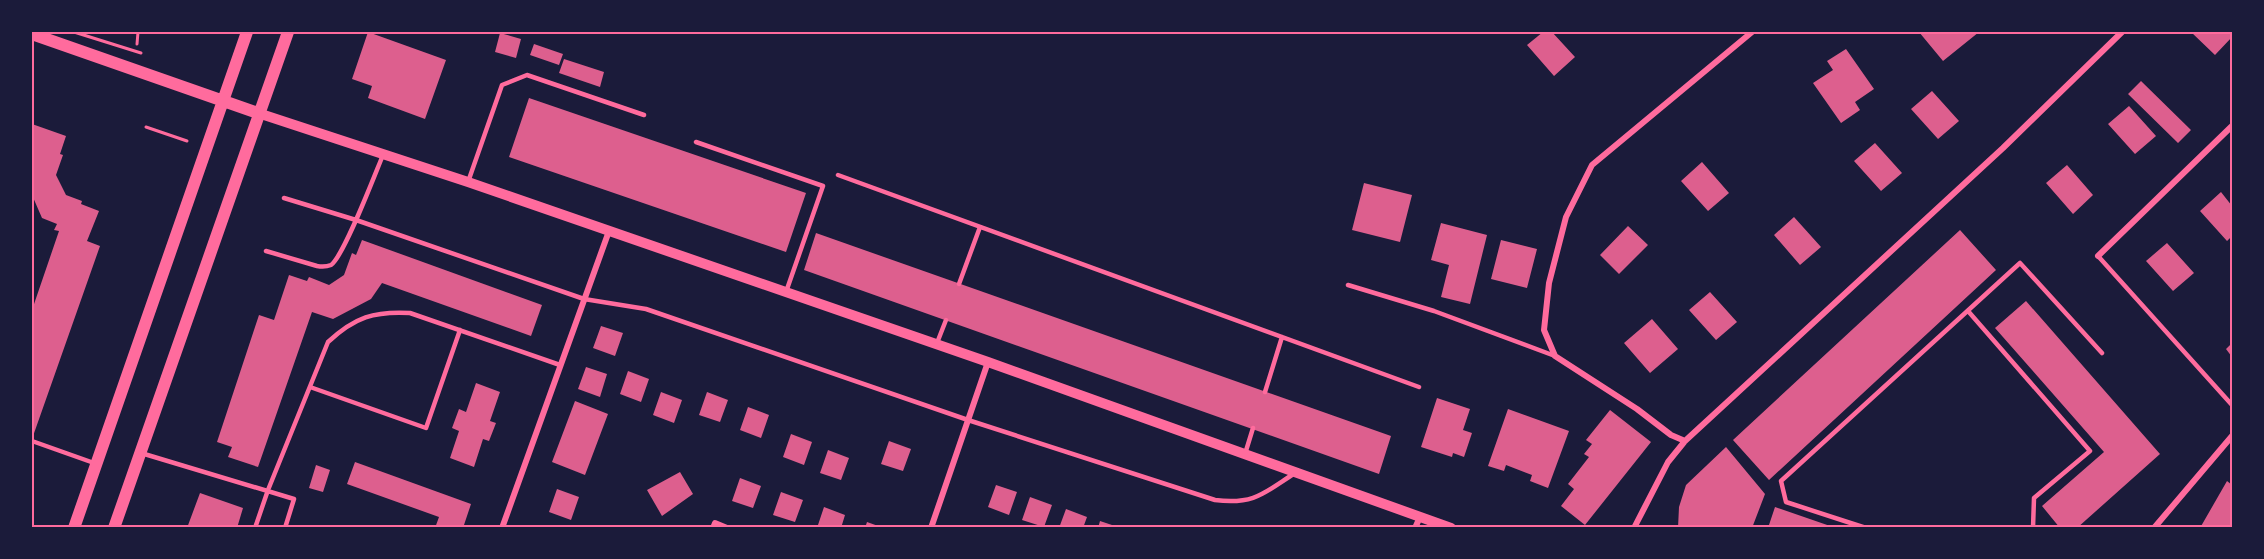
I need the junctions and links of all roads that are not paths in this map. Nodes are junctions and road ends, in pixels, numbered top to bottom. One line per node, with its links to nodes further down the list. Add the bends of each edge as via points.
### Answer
1 (247, 32): 6 (main road)
2 (288, 32): 7 (main road)
3 (1752, 32): 30 (street, via 1592,165 1566,217 1549,283 1544,330)
4 (2122, 32): 41 (street, via 2003,148)
5 (32, 34): 6 (main road)
6 (222, 100): 7 (main road); 44 (main road)
7 (258, 112): 11 (street); 42 (main road)
8 (644, 115): 13 (lane, via 526,75 502,85)
9 (2232, 126): 19 (street)
10 (696, 142): 22 (lane, via 823,186)
11 (383, 154): 13 (street); 15 (lane)
12 (838, 175): 16 (lane)
13 (468, 182): 17 (street)
14 (284, 198): 15 (lane)
15 (356, 220): 18 (lane, via 336,260 324,267); 23 (lane)
16 (980, 227): 20 (lane); 27 (lane)
17 (609, 231): 22 (street); 23 (street)
18 (266, 251)
19 (2098, 256): 36 (lane)
20 (959, 284)
21 (1348, 285): 30 (lane, via 1434,311)
22 (786, 292): 28 (street)
23 (584, 299): 32 (street); 37 (lane, via 646,309)
24 (1968, 311): 29 (lane, via 2020,263); 59 (lane, via 1781,481 1786,502); 60 (lane, via 2090,451 2034,498)
25 (946, 320): 28 (lane)
26 (460, 330): 32 (lane); 33 (lane, via 410,313 367,316 345,326 328,342); 33 (lane, via 426,428)
27 (1282, 337): 34 (lane); 35 (lane)
28 (937, 344): 31 (street)
29 (2102, 353)
30 (1555, 356): 41 (street)
31 (988, 362): 37 (street); 43 (street)
32 (560, 365): 52 (street)
33 (310, 387): 46 (lane)
34 (1419, 387)
35 (1264, 392)
36 (2232, 405)
37 (968, 420): 45 (lane, via 1215,500 1237,503 1258,497); 55 (street)
38 (1253, 428): 43 (lane)
39 (2232, 436): 61 (street)
40 (32, 441): 44 (lane)
41 (1685, 441): 58 (street, via 1668,462)
42 (140, 453): 46 (lane); 49 (main road)
43 (1245, 454): 45 (street)
44 (96, 464): 48 (main road)
45 (1296, 472): 47 (street)
46 (268, 490): 50 (lane); 51 (lane, via 294,499)
47 (1420, 517): 56 (street); 57 (street)
48 (74, 528)
49 (114, 528)
50 (255, 528)
51 (285, 528)
52 (502, 528)
53 (713, 528): 54 (street, via 715,523)
54 (727, 528)
55 (931, 528)
56 (1415, 528)
57 (1451, 528)
58 (1634, 528)
59 (1866, 528)
60 (2033, 528)
61 (2154, 528)

